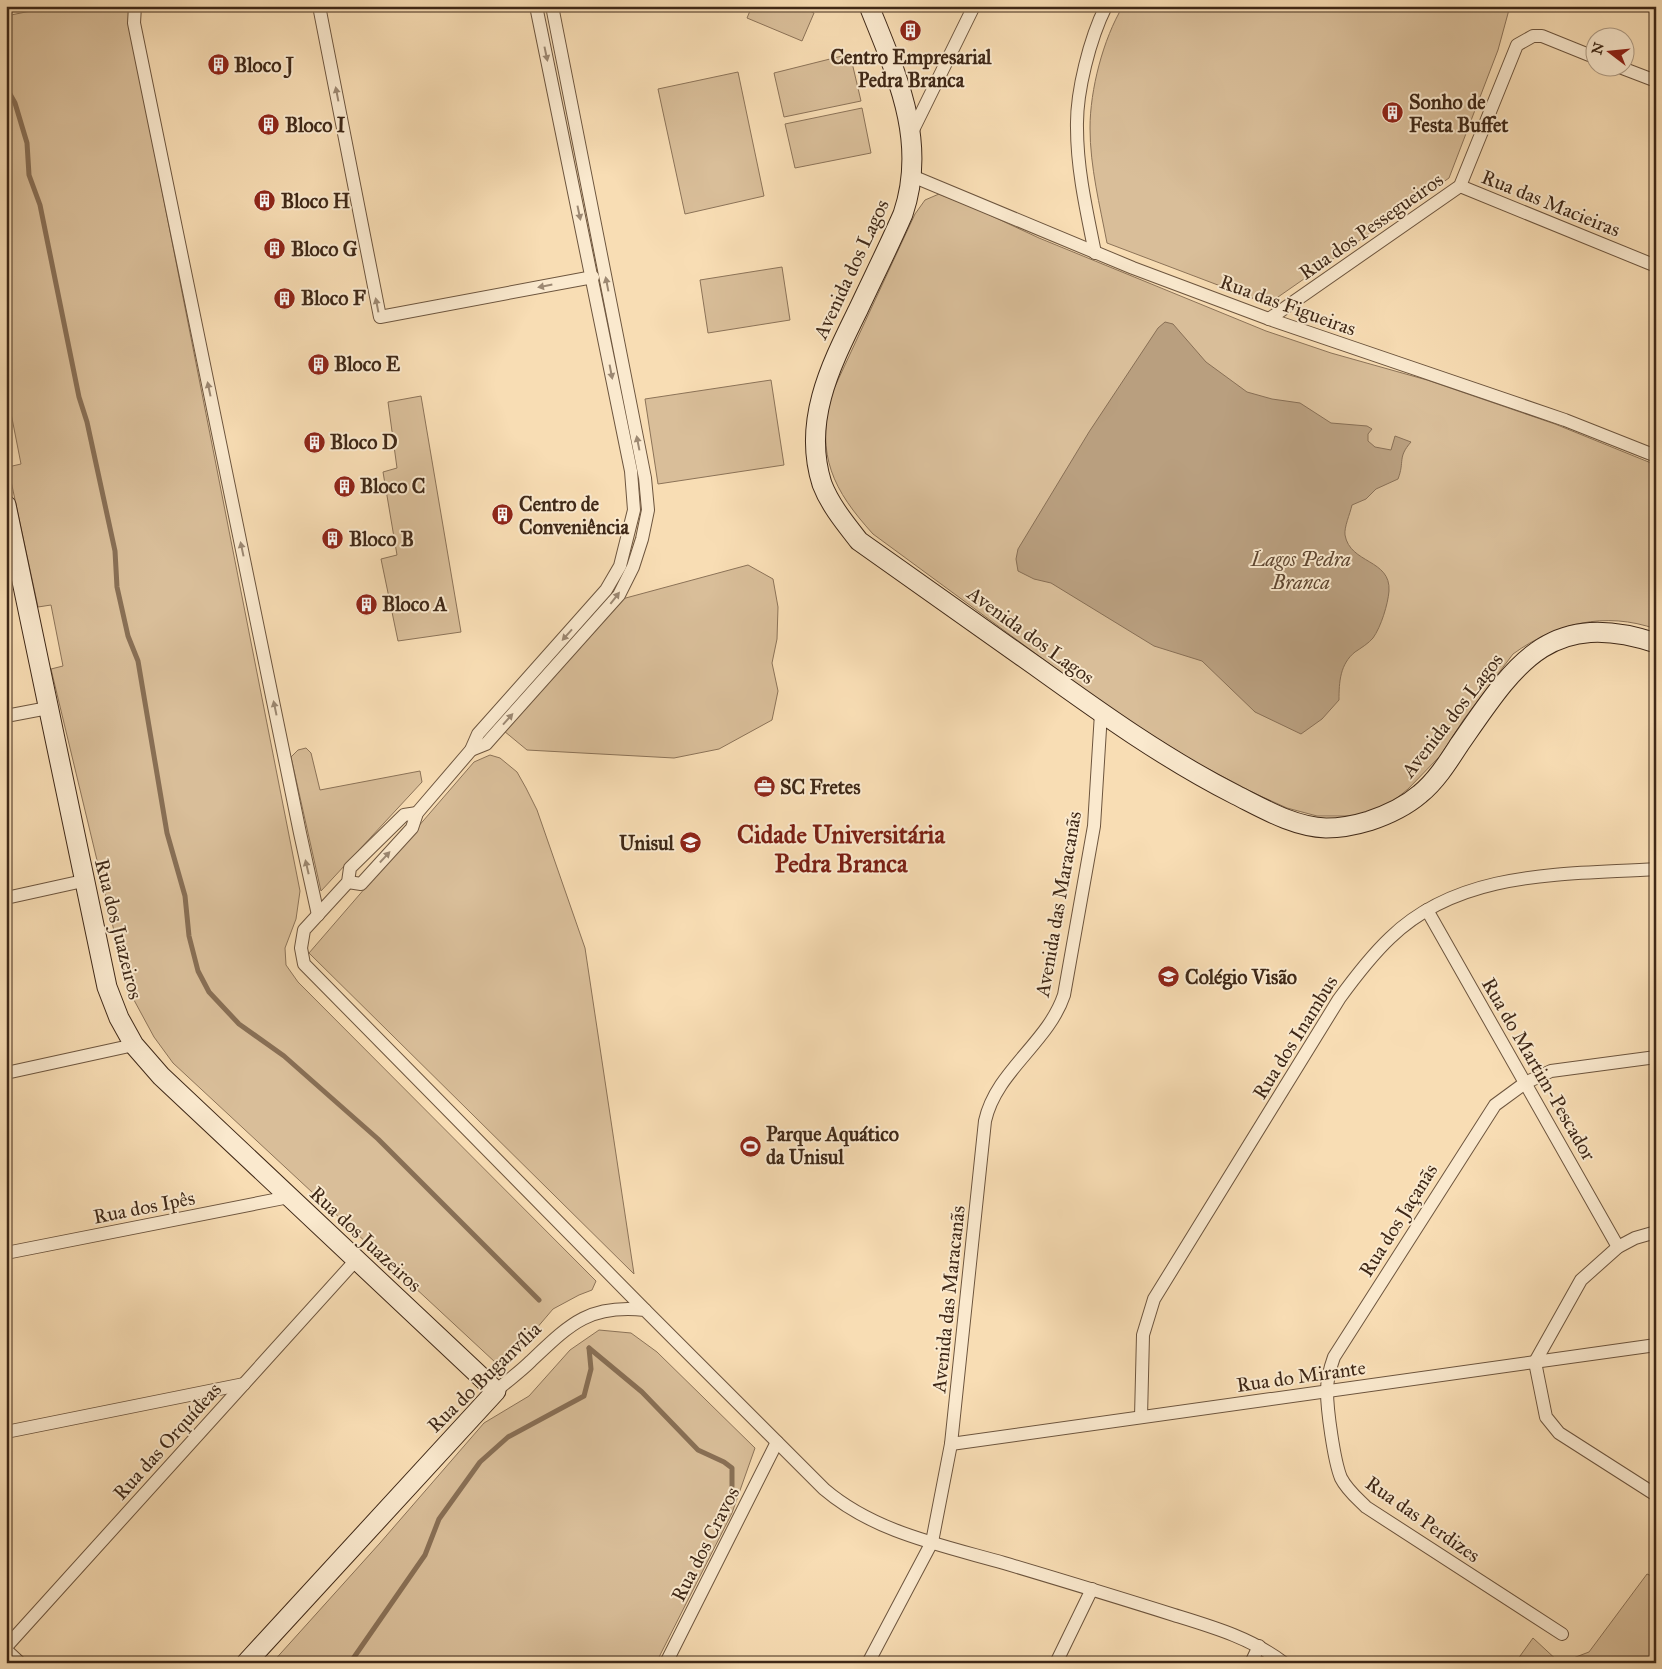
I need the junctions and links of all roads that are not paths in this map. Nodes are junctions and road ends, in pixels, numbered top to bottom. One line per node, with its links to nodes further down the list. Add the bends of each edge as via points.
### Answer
1 (135, 6): 32 (street, one-way to 1, via 134,23)
2 (319, 6): 16 (street, one-way to 2, via 380,317)
3 (536, 6): 16 (street, one-way to 16)
4 (552, 6): 25 (street, one-way to 4, via 486,744 619,595 633,567 648,510 645,478)
5 (870, 6): 11 (main road, Avenida dos Lagos, via 893,65)
6 (974, 6): 11 (street)
7 (1106, 6): 14 (street, via 1085,64 1076,128 1083,192)
8 (1584, 53): 13 (street, Rua dos Pessegueiros, via 1542,36 1524,39 1517,45)
9 (1634, 73): 10 (street)
10 (1656, 81)
11 (912, 132): 12 (main road, Avenida dos Lagos)
12 (912, 176): 14 (street, Rua das Figueiras); 23 (main road, Avenida dos Lagos, via 903,214 822,390 816,416 815,451 823,484 838,514 860,540)
13 (1460, 186): 15 (street, Rua das Macieiras); 17 (street, Rua dos Pessegueiros)
14 (1095, 253): 17 (street, Rua das Figueiras)
15 (1656, 266)
16 (593, 277): 25 (street, one-way to 25, via 631,471 634,510 627,540 620,566 606,590 478,734)
17 (1269, 319): 18 (street, Rua das Figueiras, via 1565,420)
18 (1656, 456)
19 (6, 505): 20 (main road, Rua dos Juazeiros)
20 (9, 537): 22 (main road, Rua dos Juazeiros)
21 (1656, 643): 23 (main road, Avenida dos Lagos, via 1614,632 1593,632 1568,637 1538,650 1507,678 1441,771 1420,794 1398,809 1356,825 1326,828 1302,824 1269,811 1176,763)
22 (48, 708): 24 (street); 28 (main road, Rua dos Juazeiros)
23 (1101, 713): 51 (street, Avenida das Maracanãs, via 1094,826 1064,995 1054,1018 996,1090 985,1121)
24 (6, 716)
25 (471, 750): 26 (street)
26 (417, 813): 29 (street, via 404,815 350,868); 29 (street, one-way to 26, via 361,884 412,828)
27 (1656, 869): 31 (street, Rua dos Inambus, via 1520,878 1473,889)
28 (83, 881): 30 (street); 33 (main road, Rua dos Juazeiros, via 107,988)
29 (348, 882): 32 (street)
30 (6, 898)
31 (1427, 910): 36 (street, Rua do Martim-Pescador); 48 (street, Rua dos Inambus, via 1392,936 1339,999 1154,1299 1143,1335)
32 (318, 914): 42 (street, via 304,930 300,948 304,964)
33 (134, 1045): 35 (street); 37 (main road, Rua dos Juazeiros, via 161,1076)
34 (1656, 1057): 36 (street, Rua dos Jaçanãs, via 1551,1071)
35 (6, 1072)
36 (1524, 1083): 39 (street, Rua do Martim-Pescador); 47 (street, Rua dos Jaçanãs, via 1495,1105 1483,1120 1334,1357 1328,1374)
37 (290, 1197): 40 (street, Rua dos Ipês); 41 (main road, Rua dos Juazeiros)
38 (1656, 1232): 39 (street)
39 (1618, 1247): 44 (street, via 1580,1280)
40 (6, 1253)
41 (356, 1260): 45 (street, Rua das Orquídeas); 46 (main road, Rua dos Juazeiros)
42 (645, 1310): 46 (street, Rua do Buganvília, via 621,1308 589,1315 562,1332); 50 (street)
43 (1656, 1345): 44 (street, Rua do Mirante)
44 (1535, 1362): 47 (street, Rua do Mirante); 52 (street, via 1543,1406 1551,1425)
45 (244, 1384): 49 (street); 57 (street, Rua das Orquídeas)
46 (496, 1391): 59 (main road, Rua do Buganvília)
47 (1327, 1392): 48 (street, Rua do Mirante); 55 (street, Rua das Perdizes, via 1338,1465 1349,1491 1366,1507)
48 (1141, 1417): 51 (street, Rua do Mirante)
49 (6, 1432)
50 (777, 1442): 53 (street, via 843,1506 868,1520); 60 (street, Rua dos Cravos)
51 (951, 1444): 53 (street, Avenida das Maracanãs)
52 (1656, 1495)
53 (932, 1542): 54 (street); 61 (street, Avenida das Maracanãs)
54 (1092, 1589): 56 (street, via 1232,1633); 62 (street)
55 (1562, 1634)
56 (1259, 1646): 63 (street); 64 (street)
57 (6, 1649): 58 (street)
58 (20, 1663)
59 (246, 1663)
60 (666, 1663)
61 (868, 1663)
62 (1056, 1663)
63 (1251, 1663)
64 (1284, 1663)

